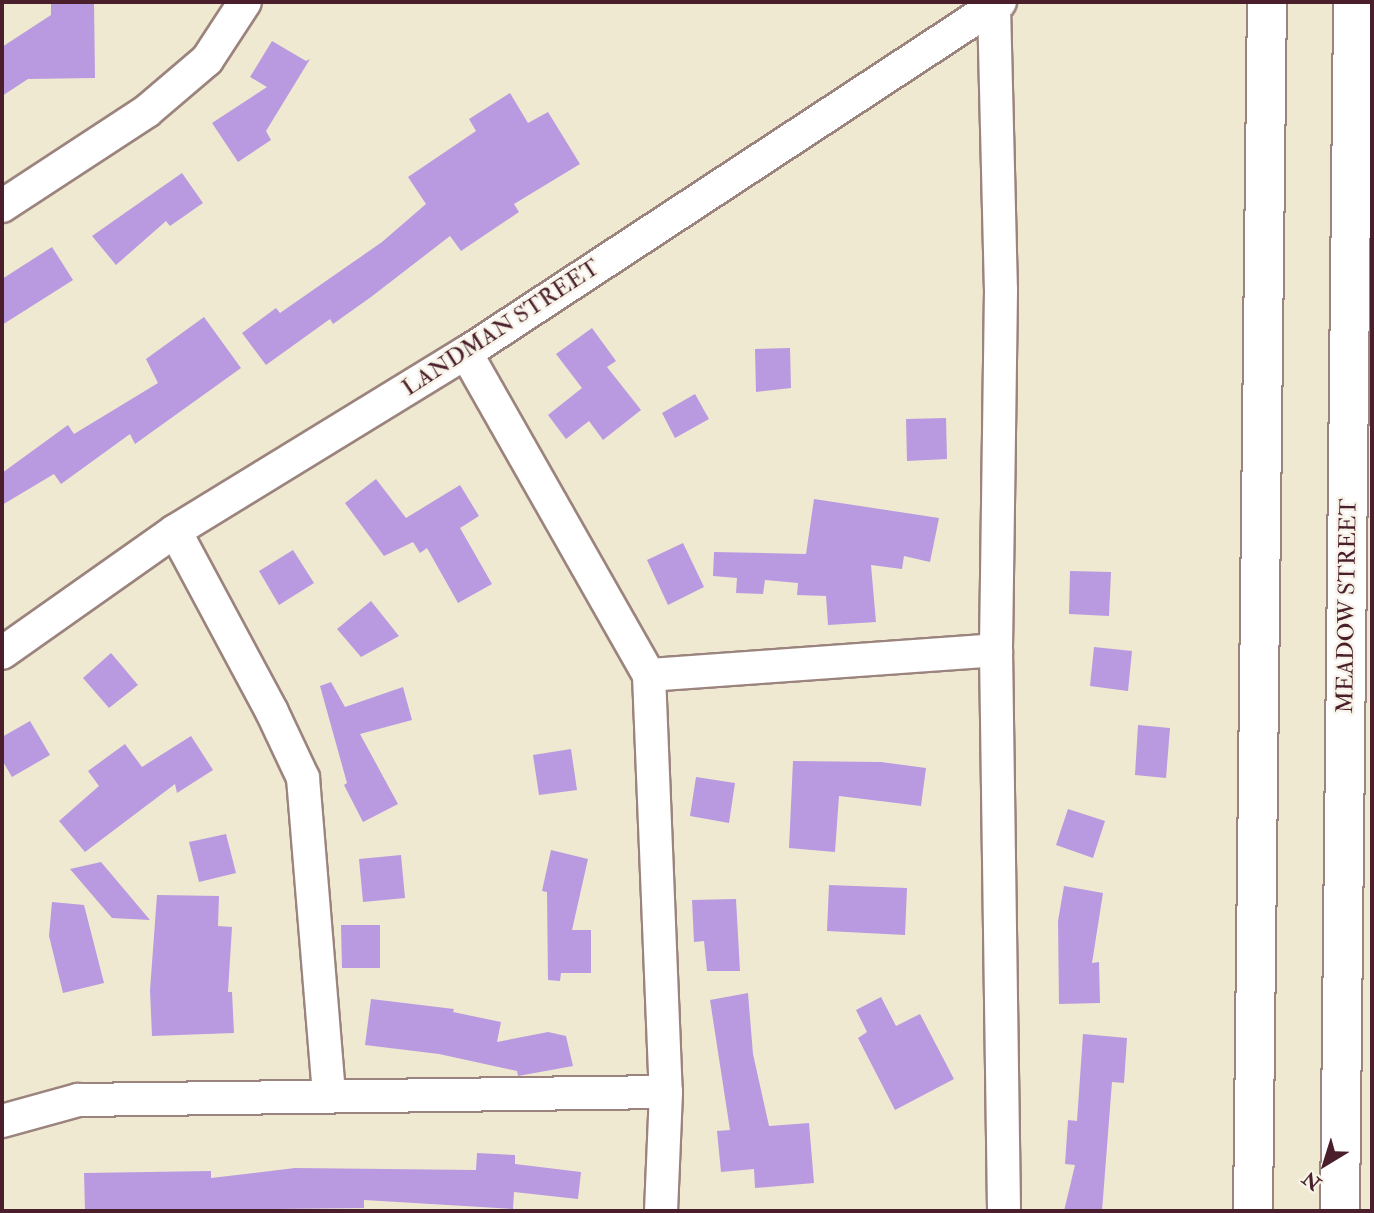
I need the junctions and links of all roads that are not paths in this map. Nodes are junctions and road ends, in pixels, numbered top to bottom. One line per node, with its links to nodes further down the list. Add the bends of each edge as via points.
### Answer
1 (245, 2): 5 (street, via 207,60 147,111)
2 (1267, 2): 16 (street)
3 (1353, 2): 17 (street, MEADOW STREET)
4 (997, 4): 6 (street, LANDMAN STREET); 8 (street, via 1001,290)
5 (2, 206)
6 (466, 353): 7 (street, LANDMAN STREET); 10 (street)
7 (175, 531): 9 (street, LANDMAN STREET); 12 (street, via 303,778)
8 (996, 650): 10 (street); 15 (street)
9 (2, 653)
10 (649, 675): 11 (street)
11 (666, 1092): 12 (street); 14 (street)
12 (329, 1094): 13 (street, via 78,1100)
13 (2, 1121)
14 (661, 1211)
15 (1004, 1211)
16 (1253, 1211)
17 (1340, 1211)

